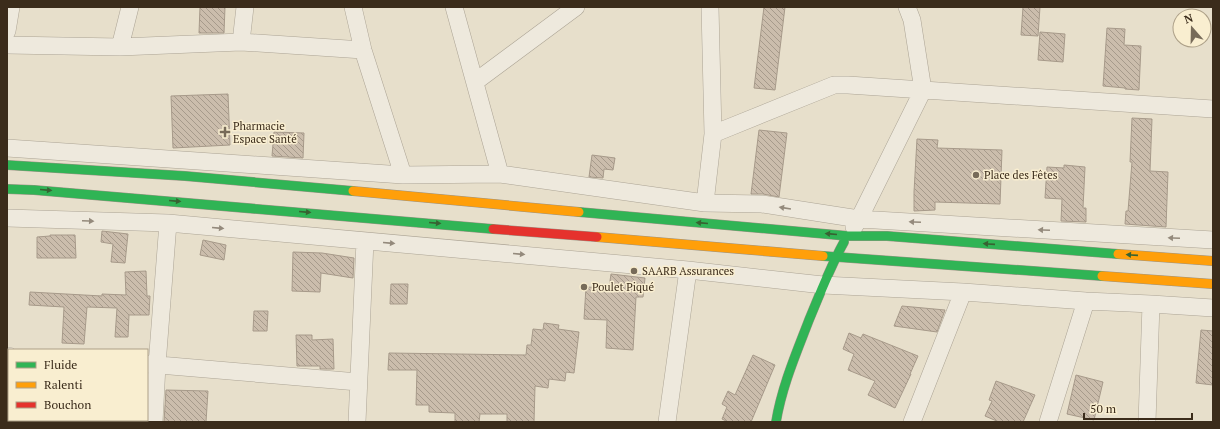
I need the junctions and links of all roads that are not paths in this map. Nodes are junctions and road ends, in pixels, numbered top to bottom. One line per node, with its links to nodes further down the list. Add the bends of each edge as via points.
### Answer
1 (10, 7): 9 (street)
2 (130, 7): 12 (street)
3 (245, 7): 10 (street)
4 (353, 7): 13 (street)
5 (454, 7): 14 (street)
6 (576, 7): 14 (street)
7 (710, 7): 17 (street)
8 (908, 7): 15 (street)
9 (7, 31)
10 (241, 42): 12 (street); 13 (street)
11 (7, 45): 12 (street)
12 (120, 47)
13 (363, 50): 21 (street)
14 (475, 82): 20 (street)
15 (923, 90): 16 (street); 17 (street, via 834,85); 25 (street)
16 (1213, 109)
17 (713, 134): 23 (street)
18 (7, 148): 21 (street)
19 (7, 165): 27 (main road, one-way to 19, via 185,176)
20 (500, 174): 21 (street); 23 (street)
21 (403, 175)
22 (7, 189): 30 (main road, one-way to 30)
23 (705, 203): 25 (street, one-way to 23, via 762,204)
24 (7, 218): 26 (street, one-way to 26)
25 (859, 219): 27 (street); 28 (street, one-way to 25)
26 (168, 223): 29 (street, one-way to 29); 39 (street)
27 (848, 236): 30 (main road); 31 (main road, one-way to 27, via 886,236)
28 (1213, 240)
29 (365, 241): 32 (street, one-way to 32); 40 (street)
30 (836, 256): 33 (main road); 34 (main road)
31 (1213, 261)
32 (688, 270): 34 (street); 43 (street)
33 (1213, 284)
34 (823, 285): 35 (street); 44 (main road, via 787,375)
35 (963, 292): 36 (street); 45 (street)
36 (1086, 301): 37 (street); 46 (street)
37 (1151, 304): 38 (street); 47 (street)
38 (1213, 308)
39 (152, 364): 40 (street); 41 (street)
40 (358, 382): 42 (street)
41 (154, 422)
42 (357, 422)
43 (666, 422)
44 (776, 422)
45 (912, 422)
46 (1048, 422)
47 (1147, 422)

